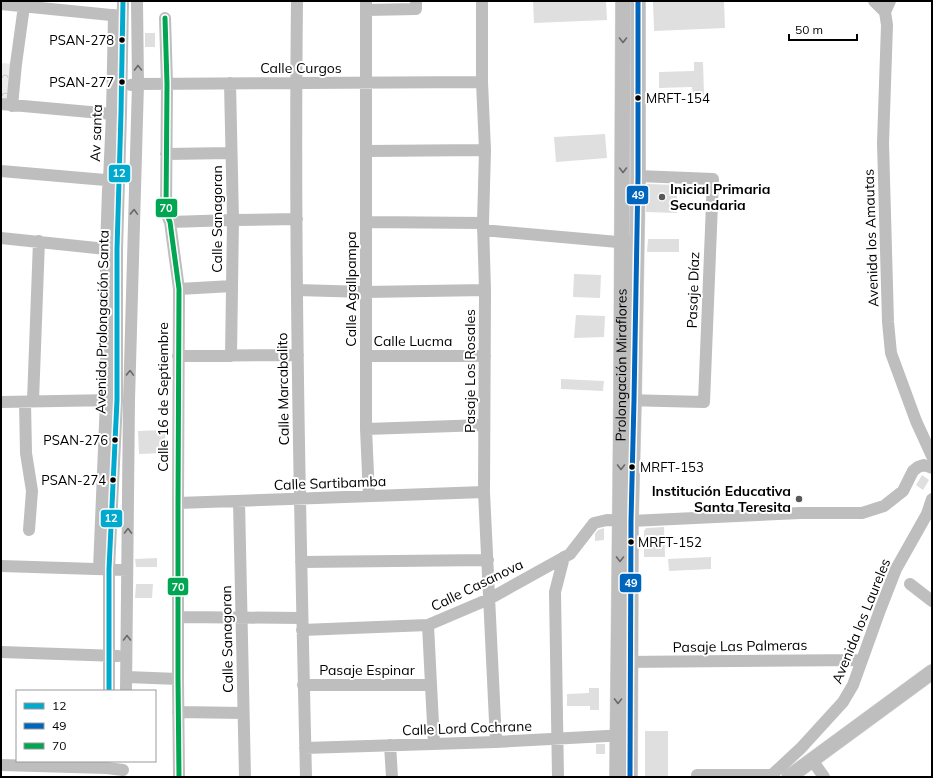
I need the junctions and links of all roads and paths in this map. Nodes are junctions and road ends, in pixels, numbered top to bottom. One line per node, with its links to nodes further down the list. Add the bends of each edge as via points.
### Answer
1 (123, 1): 14 (street)
2 (137, 1): 15 (street, Avenida Prolongación Santa)
3 (297, 1): 17 (street, Calle Marcabalito)
4 (482, 1): 19 (street, Pasaje Los Rosales)
5 (623, 1): 40 (main road, Prolongación Miraflores, one-way to 40)
6 (638, 1): 31 (main road, Prolongación Miraflores)
7 (874, 1): 13 (street)
8 (890, 1): 13 (street, Avenida los Amautas)
9 (1, 4): 11 (street)
10 (416, 5): 12 (street)
11 (24, 6): 14 (street); 24 (street, via 16,64)
12 (366, 6): 18 (street, Calle Agallpampa)
13 (885, 12): 59 (street, Avenida los Amautas, via 887,25 883,143 891,353 916,422)
14 (118, 16): 15 (street); 23 (street); 25 (street, Av santa)
15 (137, 18): 21 (street, Avenida Prolongación Santa, one-way to 15)
16 (165, 18): 22 (street, Calle 16 de Septiembre)
17 (296, 82): 18 (street, Calle Curgos); 20 (street, Calle Curgos); 33 (street, Calle Marcabalito)
18 (366, 82): 19 (street, Calle Curgos); 27 (street, Calle Agallpampa)
19 (482, 82): 26 (street, Pasaje Los Rosales)
20 (230, 83): 22 (street, Calle Curgos); 28 (street, Calle Sanagoran)
21 (138, 84): 22 (street, Calle Curgos); 23 (street, Calle Curgos); 42 (street, Avenida Prolongación Santa, one-way to 21)
22 (167, 84): 29 (street, Calle 16 de Septiembre)
23 (121, 86): 25 (street)
24 (6, 105): 25 (street)
25 (117, 113): 32 (street, Av santa)
26 (485, 150): 27 (street); 37 (street, Pasaje Los Rosales)
27 (366, 151): 36 (street, Calle Agallpampa)
28 (231, 153): 29 (street); 34 (street, Calle Sanagoran)
29 (166, 154): 35 (street, Calle 16 de Septiembre, via 166,213)
30 (1, 171): 32 (street)
31 (638, 176): 40 (main road, Prolongación Miraflores); 54 (street, Pasaje Díaz, via 713,179 704,402)
32 (114, 180): 41 (street, Avenida Prolongación Santa, via 108,190)
33 (297, 219): 34 (street); 45 (street, Calle Marcabalito)
34 (233, 220): 35 (street); 43 (street, Calle Sanagoran)
35 (170, 222): 44 (street, Calle 16 de Septiembre)
36 (366, 222): 37 (street); 47 (street, Calle Agallpampa)
37 (483, 226): 40 (street); 46 (street, Pasaje Los Rosales)
38 (1, 238): 39 (street)
39 (39, 241): 41 (street); 56 (street)
40 (629, 243): 54 (main road, Prolongación Miraflores)
41 (111, 249): 42 (street); 53 (street, Avenida Prolongación Santa)
42 (133, 251): 53 (street, Avenida Prolongación Santa, one-way to 42)
43 (232, 286): 44 (street); 50 (street, Calle Sanagoran)
44 (179, 289): 49 (street, Calle 16 de Septiembre)
45 (297, 290): 47 (street); 48 (street, Calle Marcabalito)
46 (485, 290): 47 (street); 52 (street, Pasaje Los Rosales)
47 (366, 292): 51 (street, Calle Agallpampa)
48 (298, 355): 50 (street); 63 (street, Calle Marcabalito)
49 (178, 356): 50 (street); 66 (street, Calle 16 de Septiembre)
50 (231, 356)
51 (366, 356): 52 (street, Calle Lucma); 58 (street, Calle Agallpampa)
52 (485, 356): 57 (street, Pasaje Los Rosales)
53 (117, 400): 56 (street); 73 (street, Avenida Prolongación Santa); 74 (street, Avenida Prolongación Santa, one-way to 53)
54 (628, 400): 67 (main road, Prolongación Miraflores)
55 (1, 402): 56 (street)
56 (29, 402): 68 (street, via 26,454 32,491)
57 (484, 425): 58 (street); 61 (street, Pasaje Los Rosales)
58 (366, 429): 62 (street, Calle Agallpampa)
59 (932, 456)
60 (932, 468): 67 (street, Calle Casanova, via 924,465 918,467 913,471 903,491 884,506 862,513)
61 (484, 492): 62 (street, Calle Sartibamba); 70 (street, Pasaje Los Rosales)
62 (369, 496): 63 (street, Calle Sartibamba)
63 (300, 499): 65 (street, Calle Sartibamba); 71 (street, Calle Marcabalito)
64 (932, 499): 85 (street, Avenida los Laureles, via 927,514 896,569)
65 (239, 501): 66 (street, Calle Sartibamba); 79 (street, Calle Sanagoran)
66 (178, 503): 78 (street, Calle 16 de Septiembre)
67 (626, 520): 69 (street, Calle Casanova, via 594,523 570,554); 86 (main road, Prolongación Miraflores)
68 (29, 530)
69 (564, 557): 76 (street, Calle Casanova); 98 (street, via 555,592)
70 (488, 560): 71 (street); 76 (street, Pasaje Los Rosales)
71 (301, 562): 80 (street, Calle Marcabalito)
72 (1, 566): 73 (street)
73 (104, 569): 74 (street); 83 (street, Avenida Prolongación Santa)
74 (127, 570): 84 (street, Avenida Prolongación Santa, one-way to 74)
75 (910, 584): 77 (street)
76 (490, 599): 81 (street, Calle Casanova); 99 (street, Pasaje Los Rosales)
77 (932, 601)
78 (178, 617): 79 (street, Calle Casanova); 89 (street, Calle 16 de Septiembre)
79 (241, 618): 80 (street, Calle Casanova); 96 (street, Calle Sanagoran)
80 (302, 624): 81 (street, Calle Casanova); 91 (street, Calle Marcabalito)
81 (428, 625): 92 (street)
82 (1, 652): 83 (street)
83 (109, 656): 84 (street); 93 (street, Avenida Prolongación Santa)
84 (127, 657): 88 (street, Avenida Prolongación Santa)
85 (862, 660): 86 (street, Pasaje Las Palmeras); 108 (street, Avenida los Laureles, via 854,685 843,702)
86 (624, 662): 97 (main road, Prolongación Miraflores)
87 (932, 672): 106 (main road)
88 (127, 677): 89 (street); 94 (street, Avenida Prolongación Santa)
89 (178, 679): 95 (street, Calle 16 de Septiembre)
90 (932, 684): 106 (main road)
91 (303, 685): 92 (street, Pasaje Espinar); 102 (street, Calle Marcabalito)
92 (431, 685): 100 (street)
93 (109, 690)
94 (126, 690)
95 (178, 712): 96 (street); 109 (street, Calle 16 de Septiembre)
96 (243, 713): 110 (street, Calle Sanagoran)
97 (624, 735): 98 (street, Calle Lord Cochrane); 114 (main road, Prolongación Miraflores); 115 (main road, Prolongación Miraflores)
98 (558, 739): 99 (street, Calle Lord Cochrane); 113 (street)
99 (496, 742): 100 (street, Calle Lord Cochrane)
100 (434, 744): 101 (street, Calle Lord Cochrane)
101 (390, 745): 102 (street, Calle Lord Cochrane); 112 (street)
102 (305, 748): 111 (street, Calle Marcabalito)
103 (1, 765): 104 (street)
104 (107, 769): 105 (street)
105 (123, 769)
106 (815, 771): 116 (main road)
107 (697, 775): 108 (street)
108 (770, 776)
109 (179, 777)
110 (245, 777)
111 (306, 777)
112 (392, 777)
113 (558, 777)
114 (617, 777)
115 (630, 777)
116 (789, 777)

